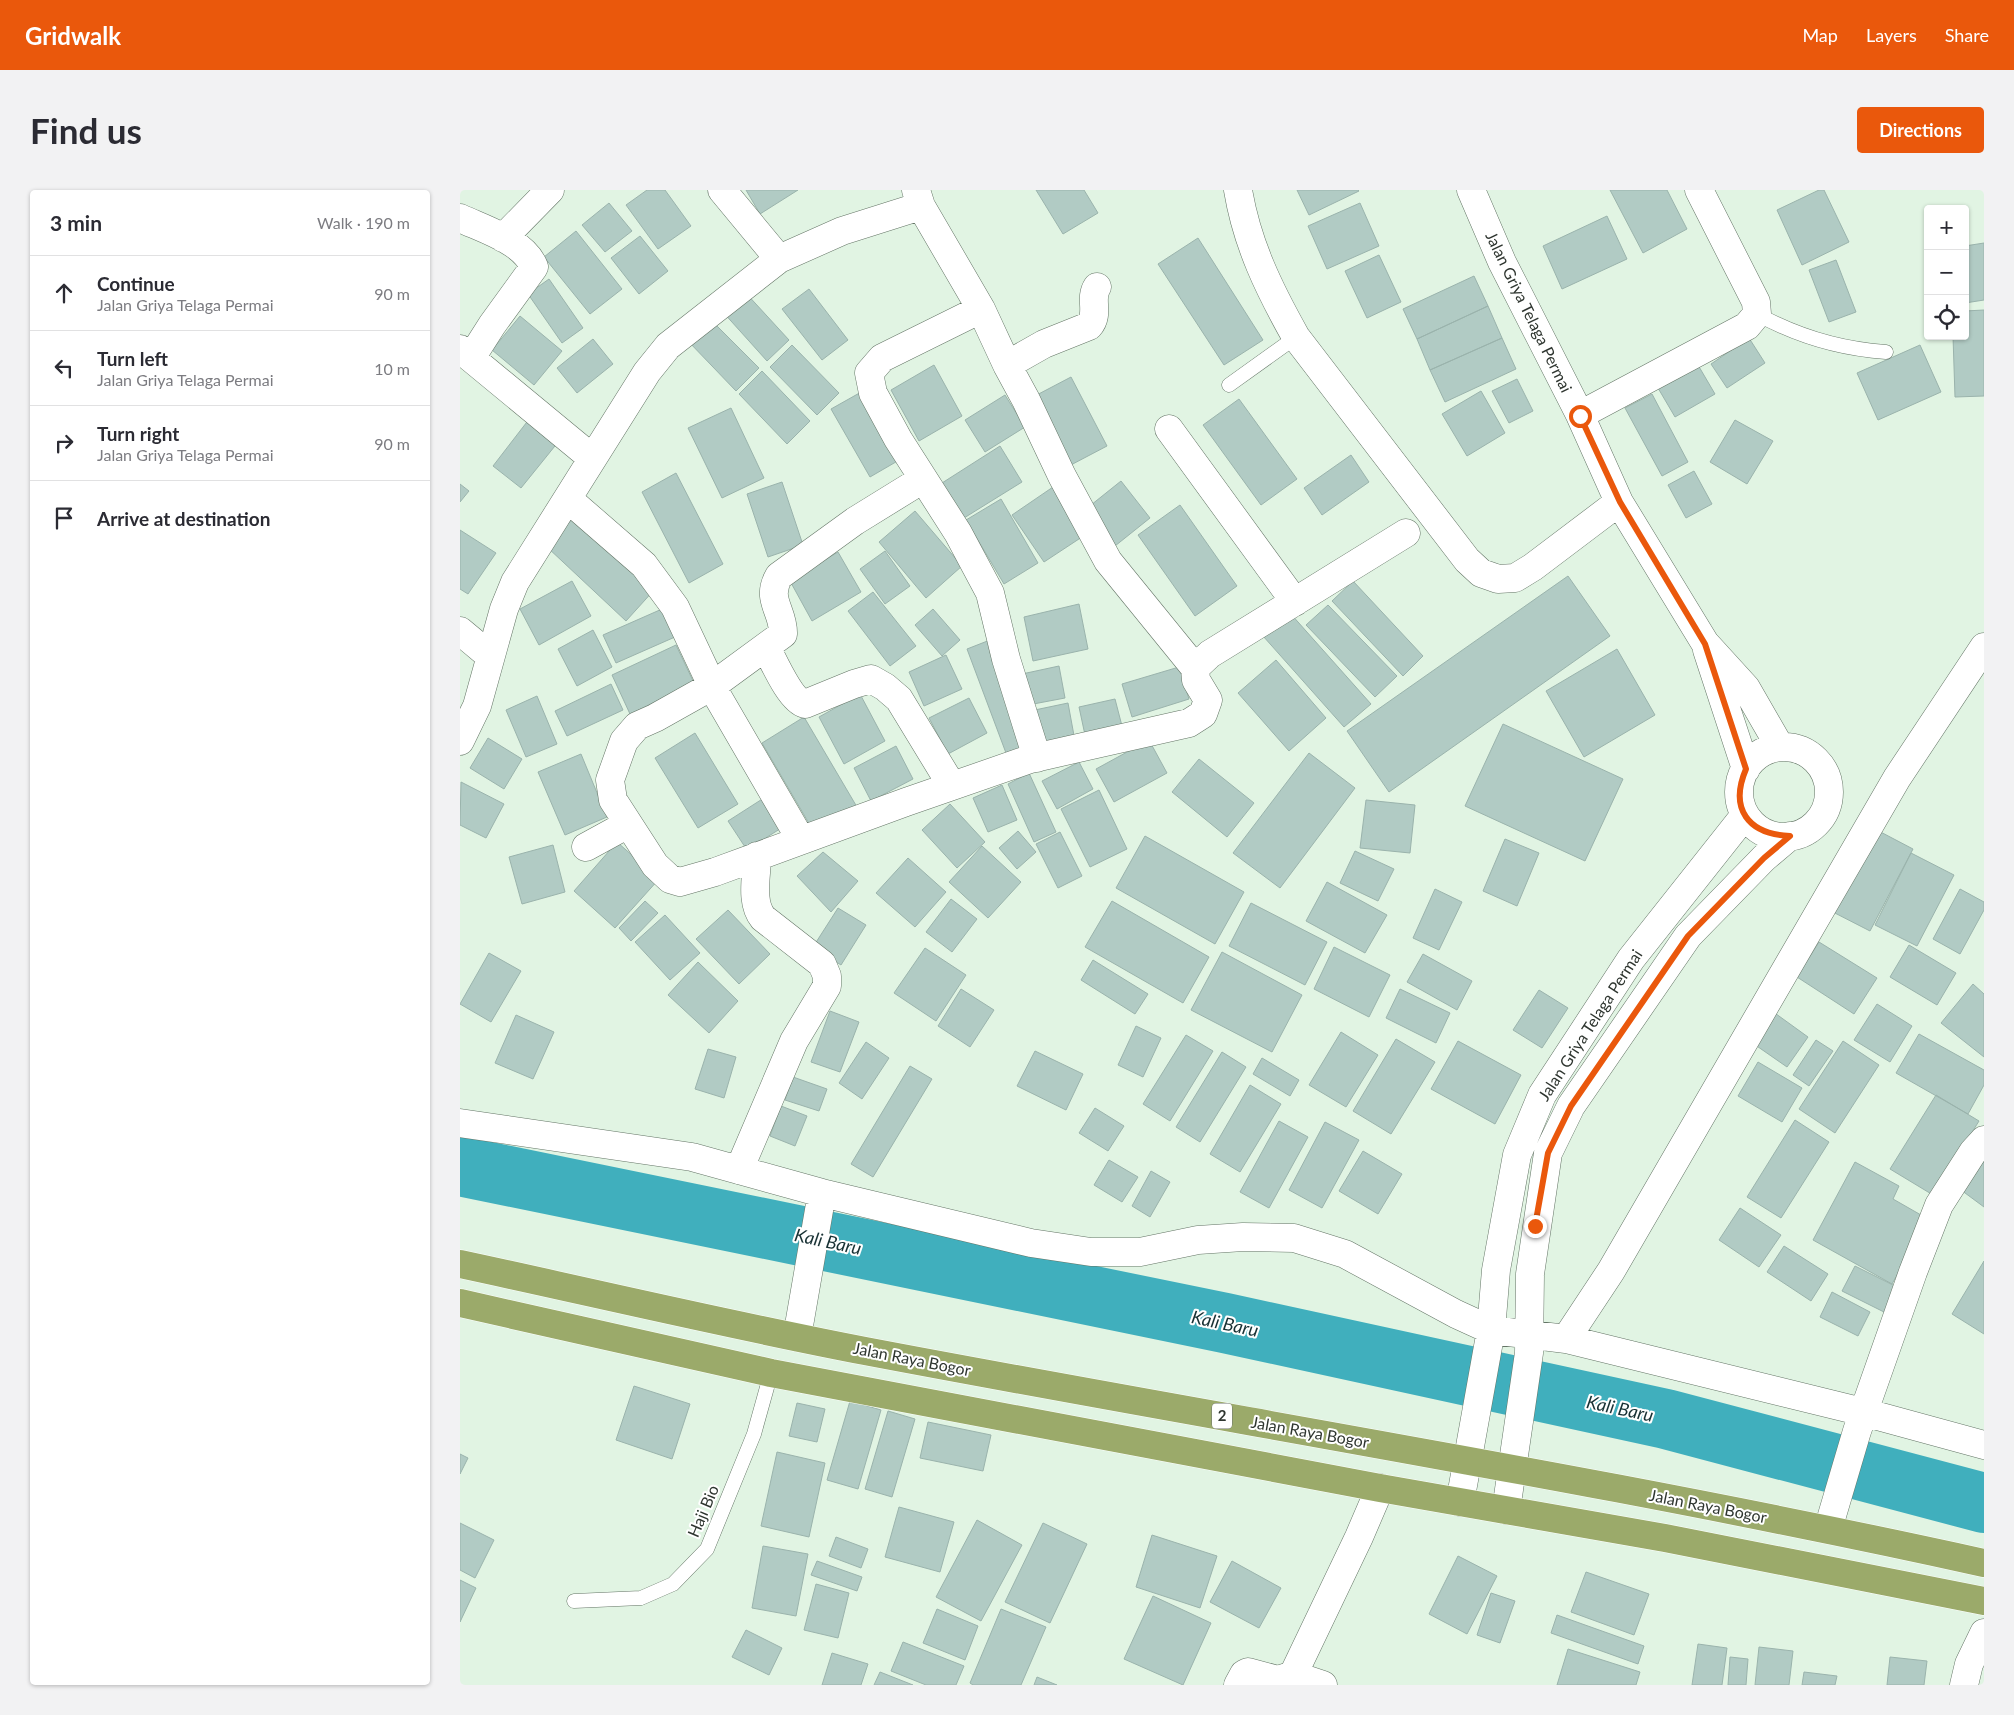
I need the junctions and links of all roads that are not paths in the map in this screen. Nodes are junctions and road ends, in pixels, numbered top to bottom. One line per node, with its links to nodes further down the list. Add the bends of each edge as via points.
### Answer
1 (550, 190): 8 (street)
2 (722, 190): 9 (street)
3 (1238, 190): 13 (street, via 1254,253)
4 (1470, 190): 18 (street, Jalan Griya Telaga Permai, via 1502,262)
5 (1699, 190): 12 (street, via 1756,302)
6 (918, 198): 9 (street); 11 (street)
7 (460, 218): 8 (street)
8 (503, 238): 15 (street, via 525,252 534,267 492,325)
9 (779, 259): 20 (street, via 668,346 647,372)
10 (1097, 287): 16 (street, via 1093,292 1095,315 1089,326 1044,344)
11 (981, 309): 16 (street); 21 (street, via 882,358 869,373 874,393)
12 (1757, 314): 14 (lane, via 1820,340 1858,350); 18 (street, via 1747,326)
13 (1296, 337): 17 (lane); 23 (street, via 1467,560 1481,573 1498,579 1516,578)
14 (1886, 352)
15 (465, 353): 20 (street)
16 (1007, 365): 31 (street, via 1108,561)
17 (1229, 385)
18 (1580, 416): 23 (street, Jalan Griya Telaga Permai)
19 (1169, 429): 25 (street)
20 (592, 458): 22 (street)
21 (923, 479): 28 (street, via 855,521 779,576 773,596 783,634); 35 (street, via 958,533 990,593 1006,659)
22 (568, 499): 30 (street, via 516,582); 32 (street, via 644,565 674,607)
23 (1620, 502): 27 (street, Jalan Griya Telaga Permai)
24 (1406, 533): 25 (street)
25 (1295, 602): 31 (street, via 1210,654)
26 (460, 631): 30 (street)
27 (1705, 644): 34 (street, Jalan Griya Telaga Permai, via 1746,688); 36 (street, Jalan Griya Telaga Permai)
28 (766, 647): 32 (street); 37 (street, via 800,703 805,704 871,679 885,687 899,698)
29 (1984, 647): 53 (street, via 1898,778 1611,1272)
30 (490, 656): 33 (street, via 477,706)
31 (1195, 668): 35 (street, via 1196,680 1208,700 1203,714 1189,722)
32 (712, 686): 39 (street, via 637,726 624,741 610,780 613,800); 41 (street)
33 (460, 741)
34 (1780, 747): 36 (street, via 1766,750); 40 (street, Jalan Griya Telaga Permai, via 1797,749 1812,756 1823,770 1829,786 1827,804 1819,819 1806,830)
35 (1037, 758): 37 (street)
36 (1746, 769): 38 (street, via 1740,784 1739,800)
37 (952, 786): 41 (street)
38 (1745, 815): 40 (street, via 1757,828 1773,835); 49 (street, Jalan Griya Telaga Permai, via 1631,959 1542,1096 1517,1155)
39 (628, 824): 42 (street); 43 (street, via 655,864 670,878 680,882)
40 (1790, 836): 50 (street, Jalan Griya Telaga Permai, via 1688,936 1571,1106 1548,1153)
41 (801, 840): 43 (street)
42 (586, 847)
43 (757, 856): 46 (street, via 757,911 822,964 827,986 794,1041)
44 (460, 1123): 46 (street, via 692,1158)
45 (1984, 1140): 57 (street, via 1939,1205)
46 (739, 1170): 47 (street)
47 (821, 1201): 52 (street); 54 (street, via 1091,1252 1140,1252 1198,1240 1294,1238 1345,1254 1456,1314)
48 (460, 1264): 52 (highway, Jalan Raya Bogor / 2)
49 (1496, 1270): 50 (street); 54 (street, Jalan Griya Telaga Permai)
50 (1530, 1274): 55 (street, Jalan Griya Telaga Permai)
51 (460, 1303): 56 (highway)
52 (799, 1325): 59 (highway, Jalan Raya Bogor / 2, via 861,1350)
53 (1566, 1339): 55 (street); 57 (street)
54 (1489, 1342): 55 (street); 59 (street, Jalan Griya Telaga Permai)
55 (1529, 1344): 60 (street, Jalan Griya Telaga Permai)
56 (771, 1374): 61 (highway); 66 (lane, Haji Bio, via 754,1434 707,1549 673,1584 641,1598)
57 (1860, 1421): 58 (street); 64 (street)
58 (1984, 1445)
59 (1469, 1450): 60 (highway, Jalan Raya Bogor / 2); 62 (street, Jalan Griya Telaga Permai)
60 (1513, 1456): 63 (street, Jalan Griya Telaga Permai); 64 (highway, Jalan Raya Bogor / 2)
61 (1380, 1488): 62 (highway); 69 (street, via 1360,1537)
62 (1460, 1502): 63 (highway)
63 (1506, 1510): 67 (highway)
64 (1830, 1520): 65 (highway, Jalan Raya Bogor / 2)
65 (1984, 1563)
66 (574, 1601)
67 (1984, 1601)
68 (1984, 1633): 72 (street, via 1969,1664)
69 (1293, 1675): 70 (street, via 1278,1680 1248,1672); 71 (street)
70 (1238, 1685)
71 (1323, 1685)
72 (1964, 1685)

